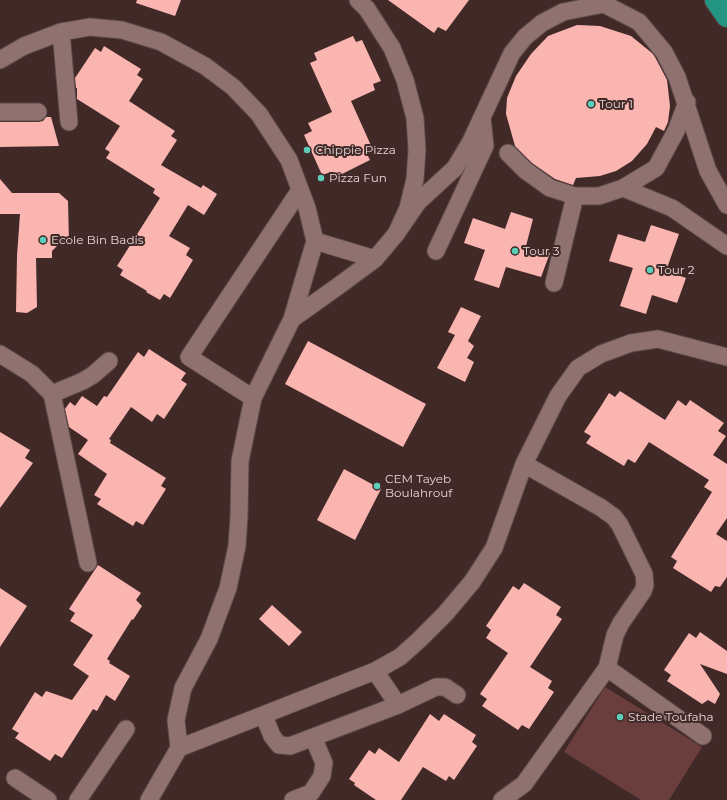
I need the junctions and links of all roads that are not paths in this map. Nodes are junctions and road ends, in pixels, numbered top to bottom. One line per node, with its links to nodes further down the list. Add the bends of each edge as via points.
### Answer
1 (358, 0): 18 (street, via 367,9 392,48 405,80 415,118 415,179 408,208)
2 (716, 0): 4 (highway)
3 (601, 2): 5 (street); 11 (street, via 563,12 542,23 525,37 512,53)
4 (727, 16)
5 (630, 17): 8 (street, via 639,22 664,52); 11 (street, via 580,15 548,28 527,42 514,59 494,99)
6 (61, 32): 7 (street, via 24,46); 12 (street); 15 (street, via 90,27 122,30 161,42 205,66 233,87 259,114 289,160)
7 (0, 60)
8 (687, 102): 14 (street, via 676,131 656,168); 17 (street, via 708,171)
9 (0, 112): 10 (street)
10 (38, 112)
11 (482, 116): 18 (street, via 455,168 418,202); 21 (street, via 485,146)
12 (69, 122)
13 (508, 153): 16 (street, via 524,170 550,188)
14 (623, 188): 16 (street, via 599,196); 20 (street, via 672,208)
15 (300, 190): 19 (street); 29 (street, via 190,357)
16 (575, 196): 23 (street)
17 (727, 204)
18 (396, 234): 22 (street)
19 (315, 240): 22 (street); 24 (street)
20 (727, 246)
21 (436, 251)
22 (375, 259): 24 (street)
23 (554, 283)
24 (292, 319): 29 (street)
25 (0, 354): 28 (street, via 32,374)
26 (727, 357): 30 (street, via 658,339 631,343 601,354 578,368 558,396)
27 (109, 361): 28 (street, via 84,381)
28 (52, 394): 31 (street)
29 (253, 398): 40 (street, via 240,461 237,546 228,588 209,639 183,688 176,720)
30 (524, 464): 32 (street, via 614,517 644,574 645,585 621,623); 33 (street, via 494,548 472,582 419,640 400,657)
31 (88, 563)
32 (607, 668): 38 (street); 46 (street, via 524,784)
33 (375, 671): 35 (street); 36 (street)
34 (457, 694): 35 (street, via 445,687 436,687)
35 (398, 704): 39 (street)
36 (264, 716): 39 (street, via 272,736 279,745 290,746); 40 (street)
37 (126, 729): 43 (street)
38 (702, 736)
39 (313, 737): 45 (street, via 324,763 322,776 311,792)
40 (179, 748): 44 (street)
41 (15, 778): 42 (street)
42 (48, 800)
43 (78, 800)
44 (149, 800)
45 (293, 800)
46 (502, 800)

